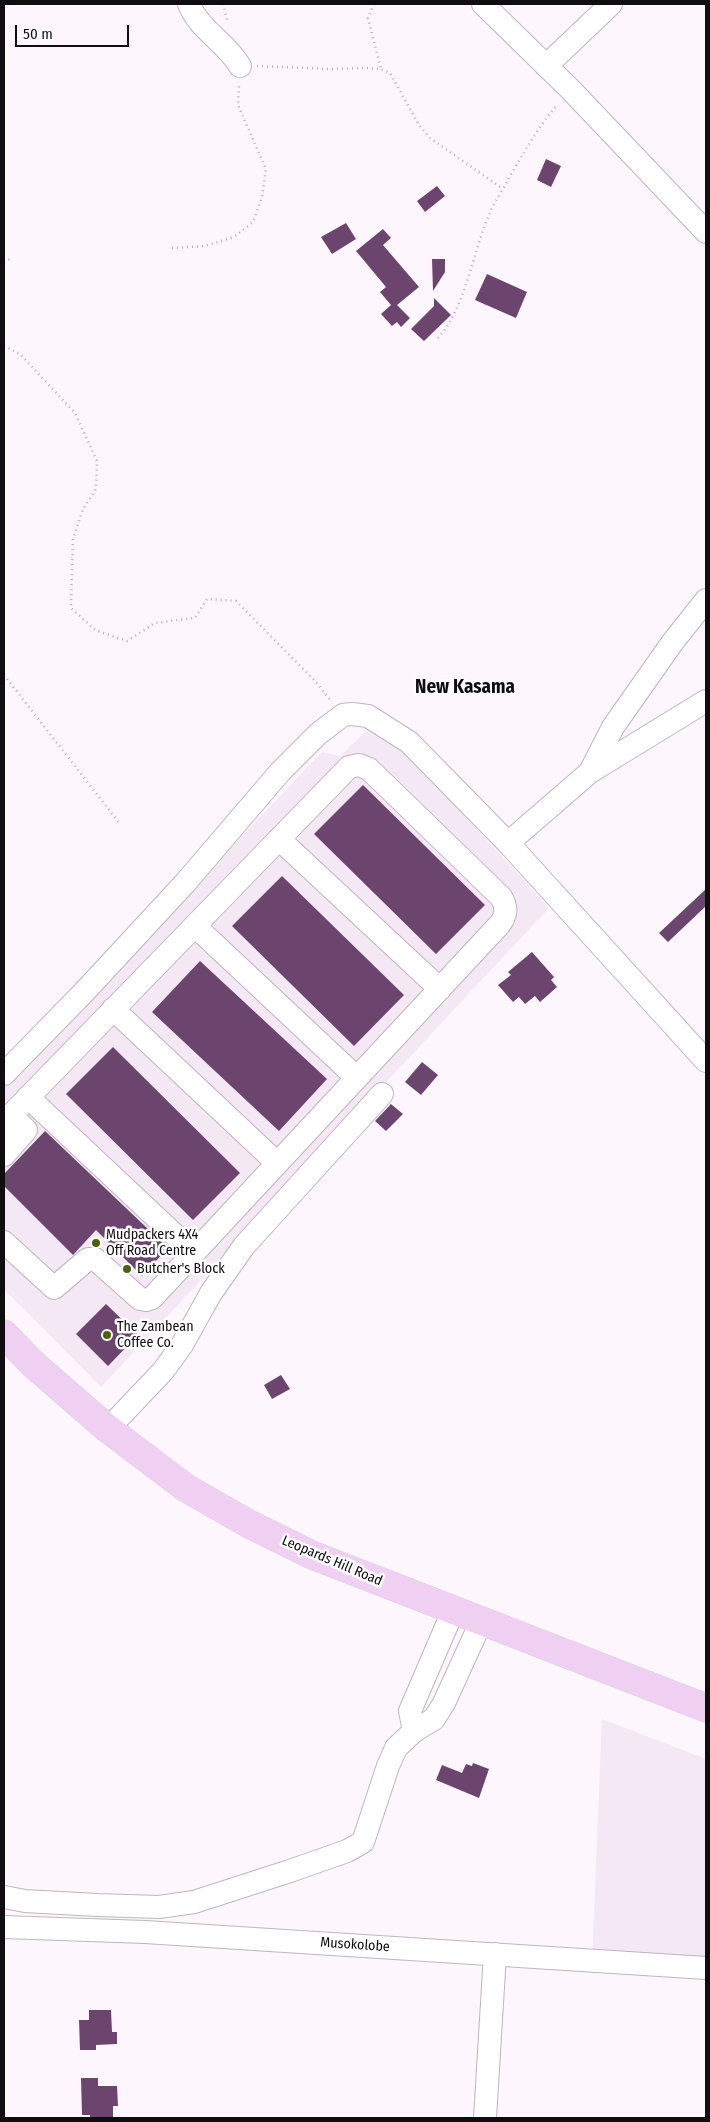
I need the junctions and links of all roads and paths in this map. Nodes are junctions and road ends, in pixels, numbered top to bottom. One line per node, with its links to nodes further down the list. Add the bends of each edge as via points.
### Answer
1 (189, 4): 5 (street, via 204,28 232,52)
2 (374, 4): 7 (path, via 368,18)
3 (483, 4): 6 (street)
4 (611, 4): 6 (street)
5 (240, 66): 7 (path); 11 (path, via 238,105 266,169 262,197 253,222 234,237 205,246)
6 (546, 66): 8 (street)
7 (381, 69): 9 (path, via 395,80 419,125 430,138)
8 (571, 90): 9 (path, via 542,123); 10 (street)
9 (503, 189): 14 (path, via 489,214 455,312)
10 (706, 232)
11 (172, 248)
12 (12, 258): 13 (path)
13 (4, 262)
14 (438, 338)
15 (4, 346): 19 (path, via 20,354 75,413 98,461 96,489 83,509 74,539 71,608 95,630 127,641 155,623 195,618 208,599 236,601 316,682)
16 (706, 600): 20 (street, via 612,727)
17 (4, 675): 21 (path)
18 (706, 701): 20 (street)
19 (342, 715): 23 (street, via 368,716 409,742); 28 (street, via 280,772 173,896)
20 (590, 772): 23 (street)
21 (120, 824)
22 (279, 839): 24 (street); 25 (street); 25 (street, via 349,767 359,765 369,769 506,905 506,916 500,924)
23 (508, 844): 27 (street)
24 (195, 926): 26 (street); 29 (street)
25 (440, 989): 29 (street)
26 (113, 1010): 31 (street); 34 (street)
27 (706, 1061)
28 (4, 1074)
29 (357, 1078): 34 (street)
30 (382, 1094): 38 (street, via 244,1246 182,1345)
31 (28, 1097): 32 (street); 36 (street)
32 (6, 1120): 33 (street, via 26,1130)
33 (4, 1155)
34 (277, 1163): 36 (street)
35 (4, 1242): 36 (street, via 54,1288 91,1258 132,1294 146,1300 152,1298)
36 (194, 1252)
37 (4, 1334): 38 (main road, Leopards Hill Road, via 32,1364)
38 (108, 1429): 39 (main road, Leopards Hill Road, via 186,1488 251,1525 312,1555)
39 (453, 1611): 40 (main road, Leopards Hill Road); 41 (street)
40 (481, 1622): 42 (street); 43 (main road, Leopards Hill Road)
41 (436, 1651): 42 (street); 44 (street, via 410,1711)
42 (463, 1661): 44 (street, via 434,1719)
43 (706, 1708)
44 (414, 1731): 45 (street, via 396,1748 363,1842 347,1850 194,1902 159,1907 25,1901)
45 (4, 1897)
46 (4, 1927): 47 (street, Musokolobe, via 145,1932)
47 (495, 1954): 48 (street, Musokolobe); 49 (street)
48 (706, 1968)
49 (485, 2118)

